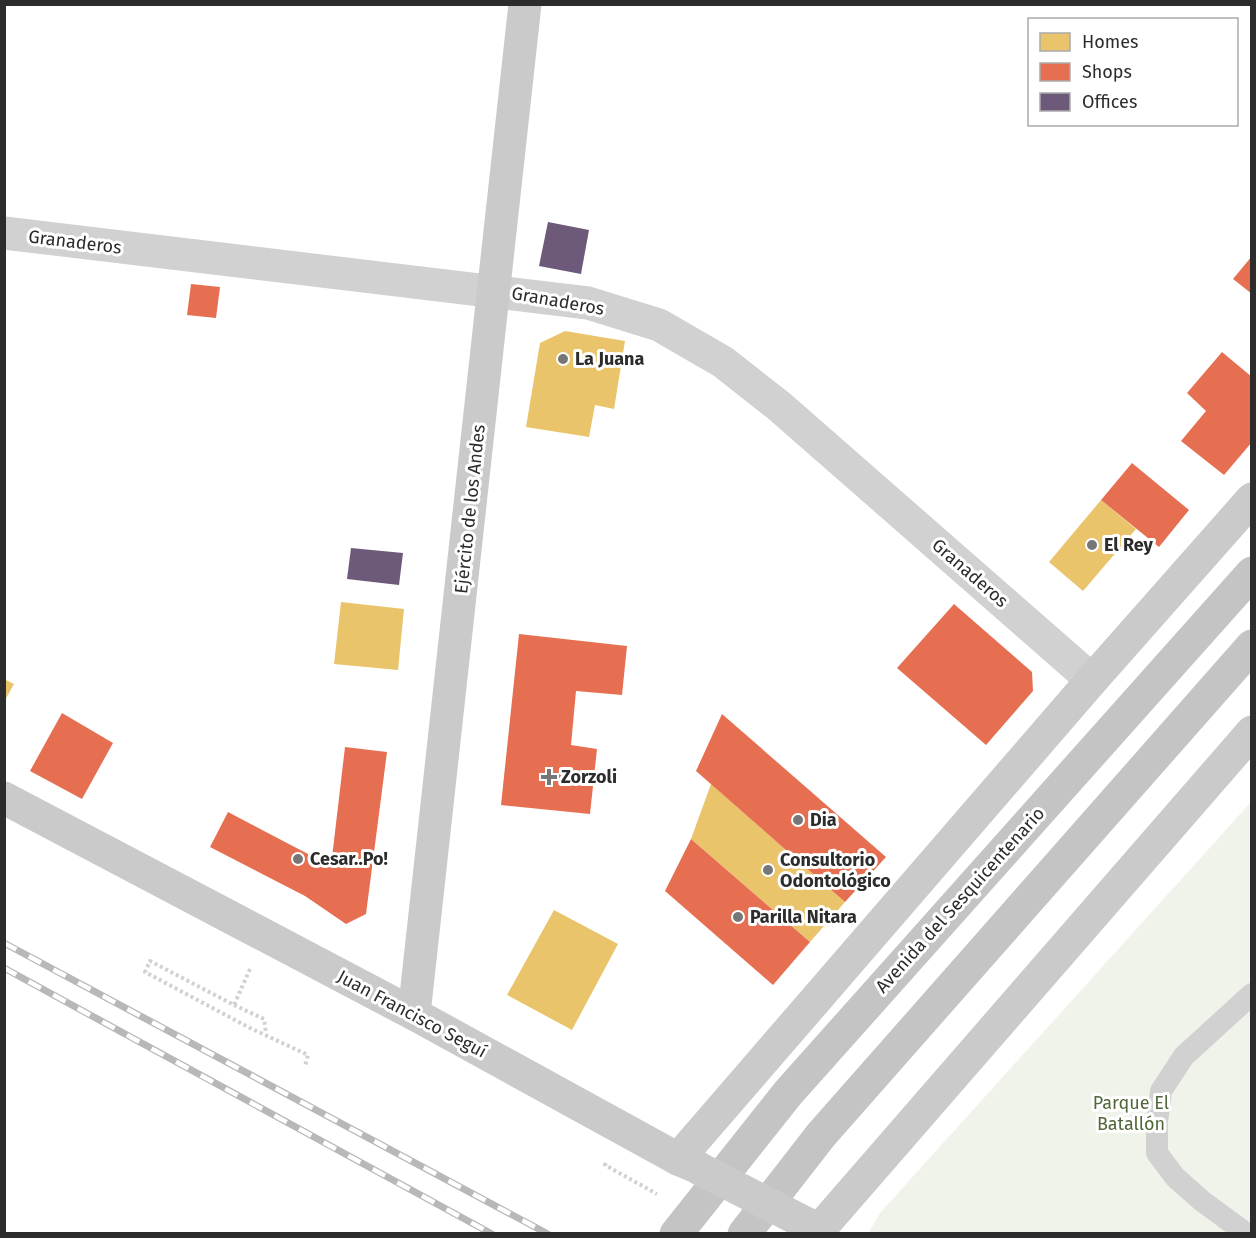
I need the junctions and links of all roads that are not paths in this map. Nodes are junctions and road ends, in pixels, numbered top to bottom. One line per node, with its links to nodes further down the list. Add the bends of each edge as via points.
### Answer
1 (525, 4): 3 (street, Ejército de los Andes)
2 (4, 233): 3 (street, Granaderos)
3 (494, 290): 7 (street, Granaderos, via 588,303 619,312 659,325 723,362 779,406); 11 (street, Ejército de los Andes)
4 (1251, 499): 7 (street)
5 (1251, 573): 13 (main road, Avenida del Sesquicentenario, via 788,1093)
6 (1251, 646): 14 (main road, via 821,1135)
7 (1092, 680): 12 (street)
8 (1251, 732): 12 (street, Juan Francisco Seguí, bridge, via 819,1230)
9 (4, 798): 11 (street, Juan Francisco Seguí)
10 (1251, 994): 15 (lane, via 1184,1056 1161,1091 1157,1122 1157,1153 1174,1177)
11 (414, 1014): 12 (street, Juan Francisco Seguí)
12 (689, 1164)
13 (676, 1233)
14 (744, 1233)
15 (1247, 1233)

